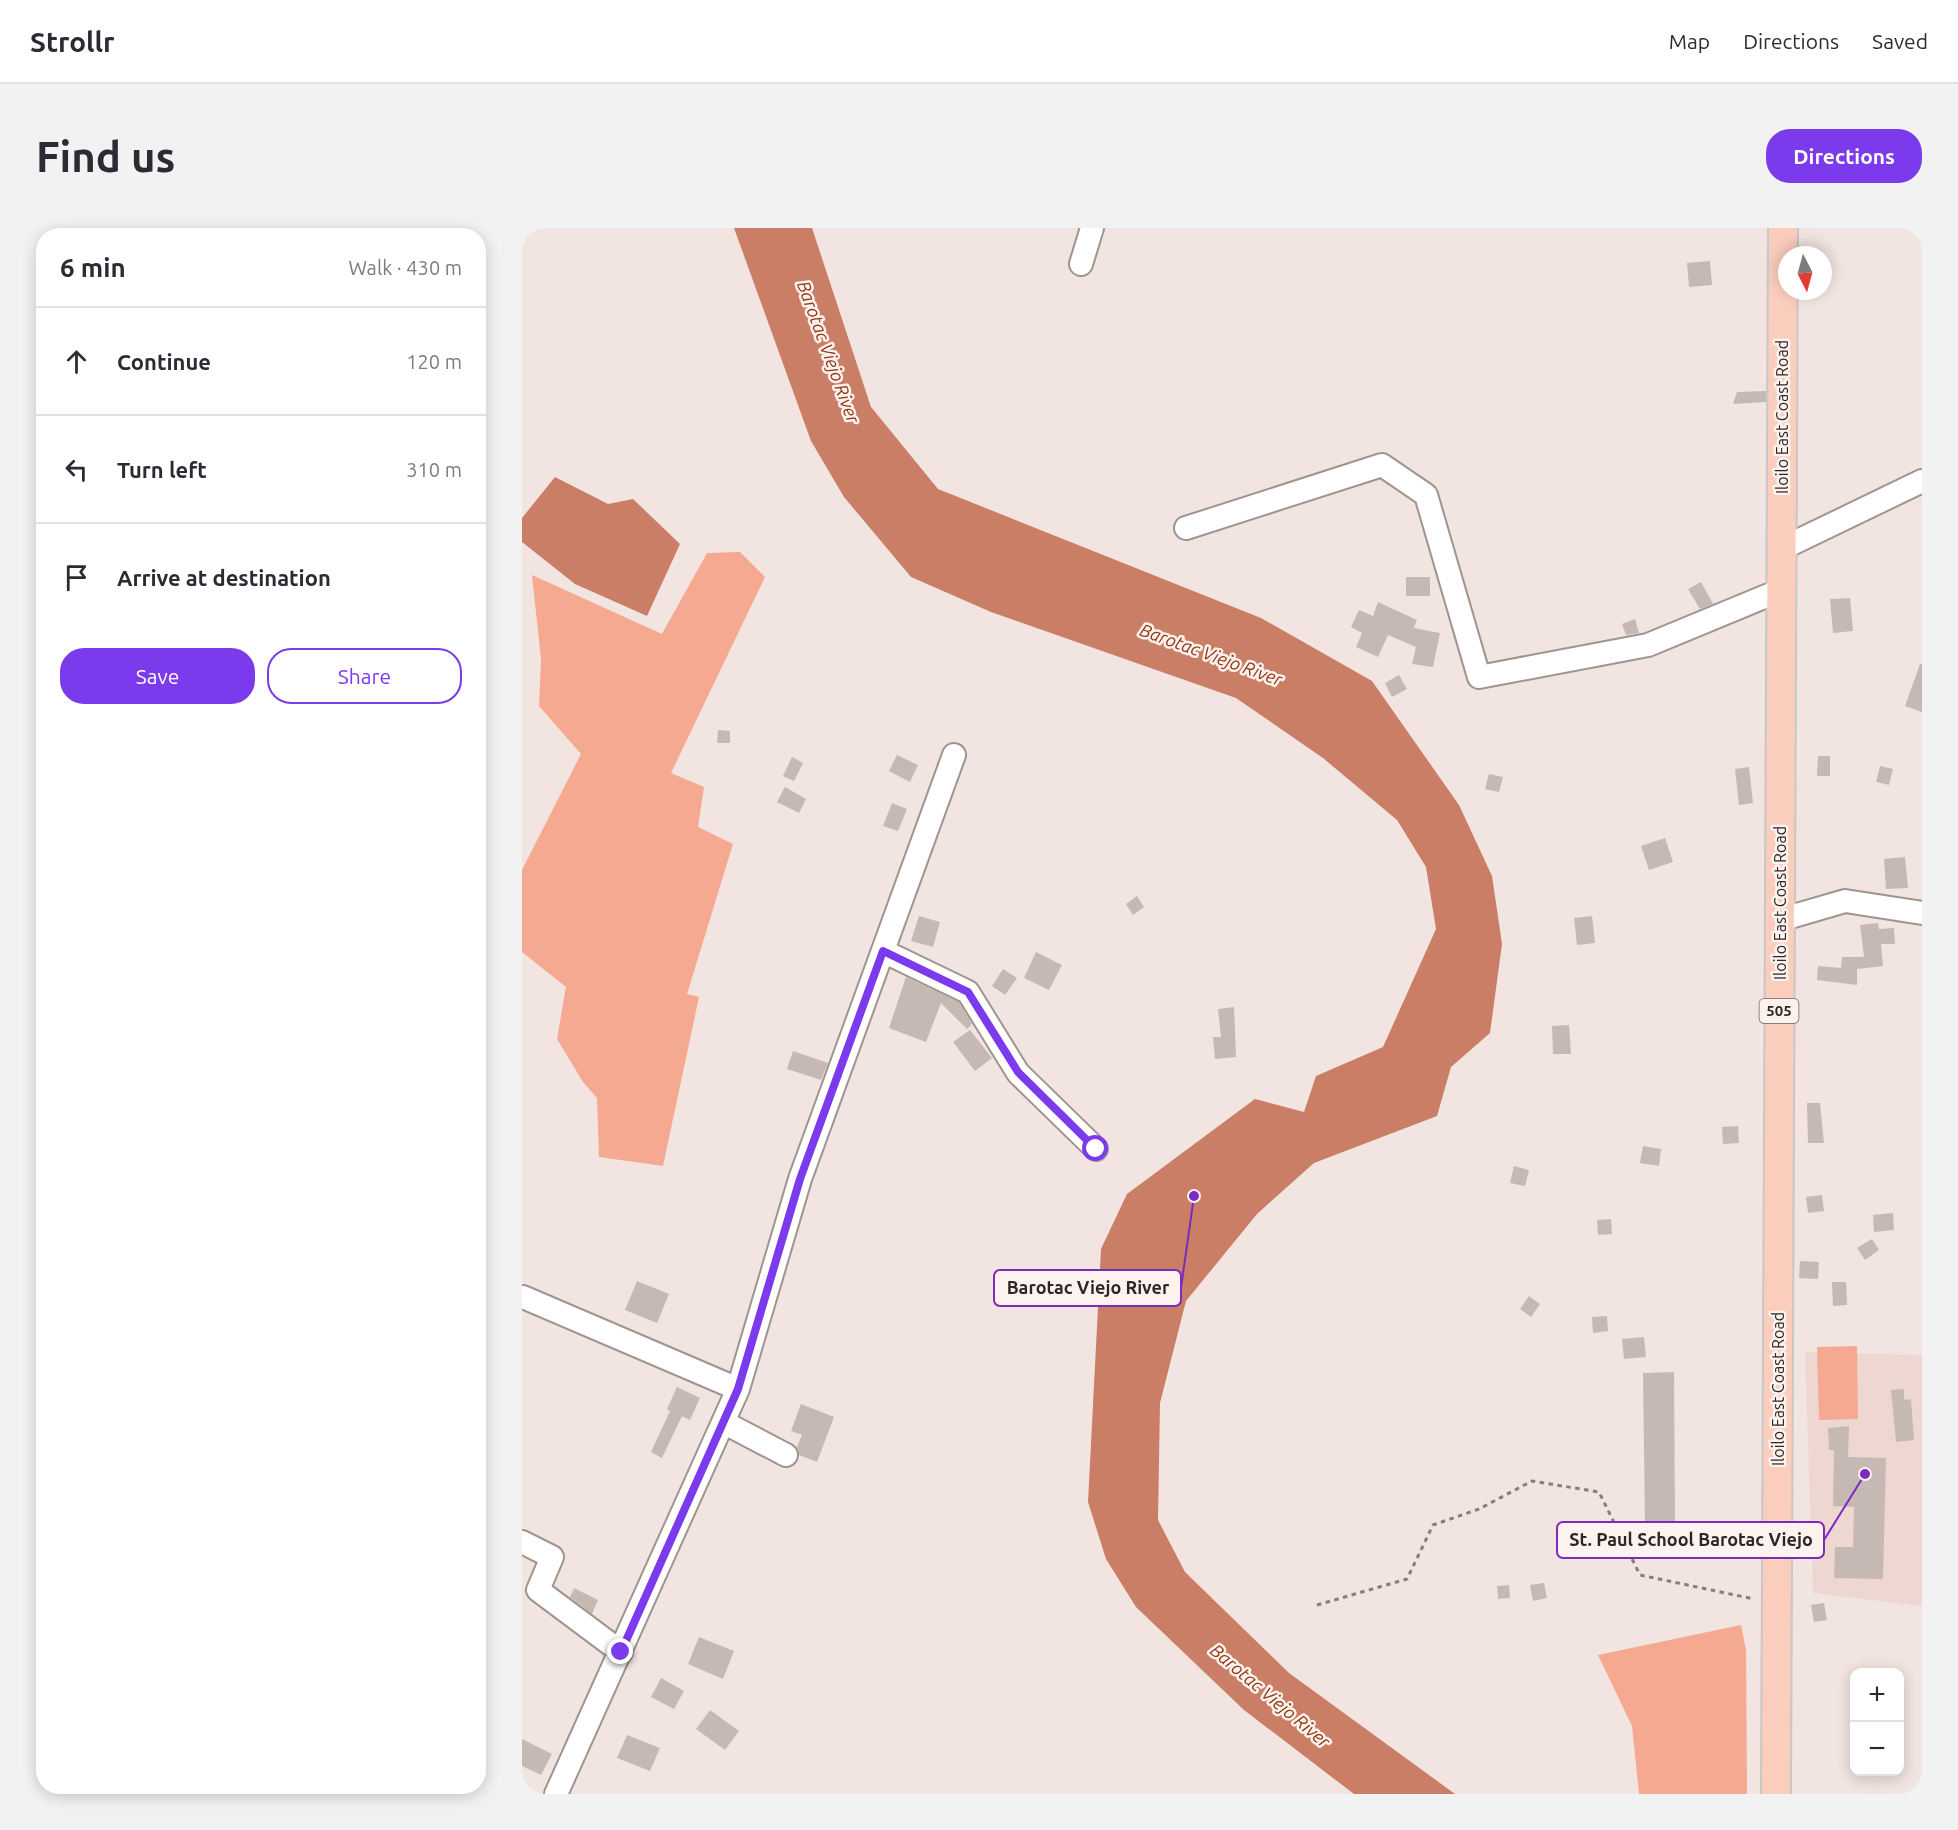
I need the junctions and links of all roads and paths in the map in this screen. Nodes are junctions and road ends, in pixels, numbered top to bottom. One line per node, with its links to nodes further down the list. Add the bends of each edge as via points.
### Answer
1 (1092, 228): 3 (street)
2 (1783, 228): 6 (main road, Iloilo East Coast Road / 505)
3 (1080, 264)
4 (1922, 481): 6 (street)
5 (1186, 528): 7 (street, via 1382,465 1426,495 1479,677 1648,645)
6 (1781, 549): 7 (main road, Iloilo East Coast Road / 505)
7 (1782, 590): 10 (main road, Iloilo East Coast Road / 505)
8 (954, 755): 11 (street)
9 (1922, 913): 10 (street, via 1845,901)
10 (1780, 920): 18 (main road, Iloilo East Coast Road / 505)
11 (883, 951): 12 (street, via 968,992 1018,1072); 14 (street, via 800,1179)
12 (1096, 1149)
13 (523, 1297): 14 (street)
14 (738, 1389): 15 (street)
15 (723, 1422): 16 (street); 20 (street)
16 (786, 1455)
17 (522, 1542): 20 (street, via 552,1557 538,1590)
18 (1777, 1604): 19 (path, via 1640,1575 1599,1492 1532,1481 1479,1509 1433,1525 1407,1579); 22 (main road, Iloilo East Coast Road / 505)
19 (1317, 1605)
20 (621, 1652): 21 (street)
21 (556, 1794)
22 (1776, 1794)

